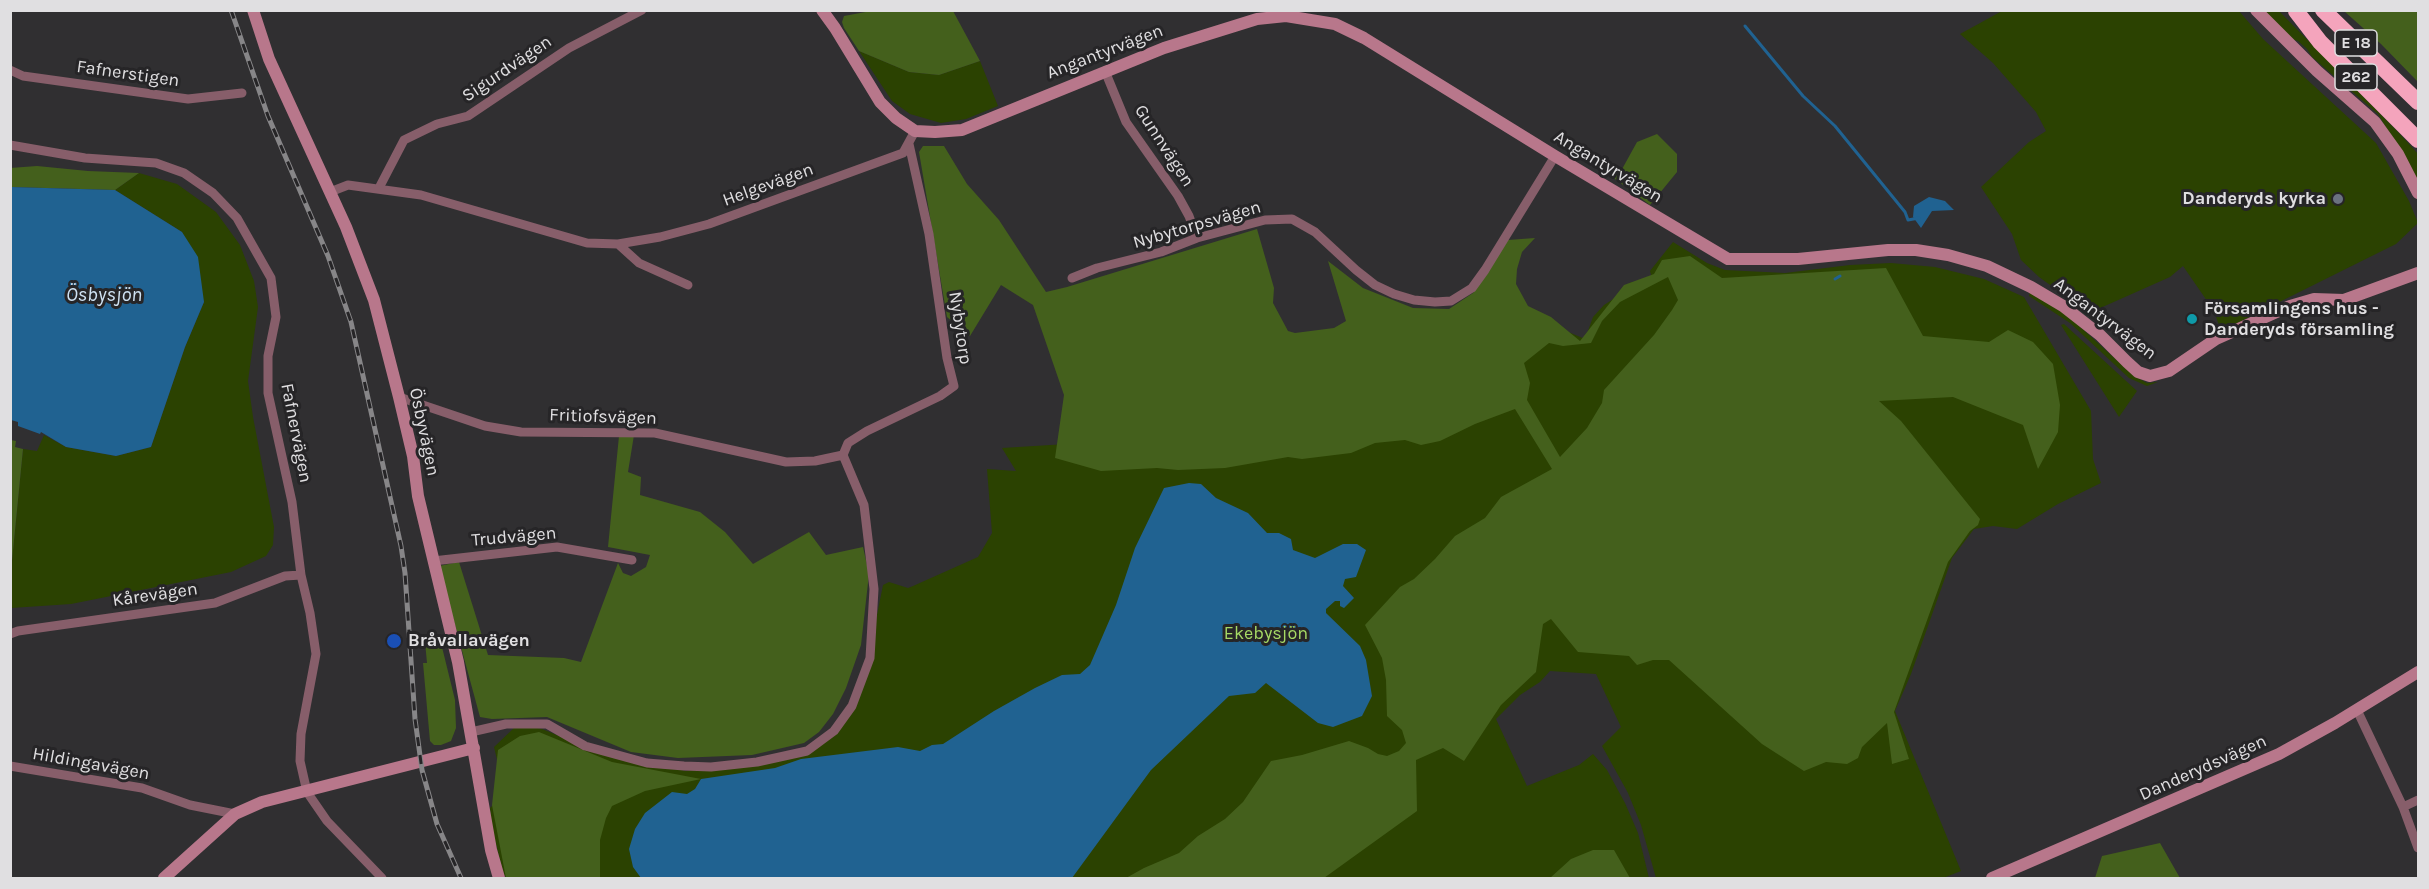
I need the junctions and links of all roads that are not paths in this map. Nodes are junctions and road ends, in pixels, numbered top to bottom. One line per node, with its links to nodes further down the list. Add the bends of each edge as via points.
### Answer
1 (253, 10): 18 (street, Ösbyvägen, via 269,59)
2 (642, 10): 17 (street, Sigurdvägen, via 569,48 468,116 437,124 404,140)
3 (2256, 10): 19 (street, via 2375,122 2398,154)
4 (2323, 10): 10 (highway, E 18)
5 (826, 11): 11 (street, via 880,102)
6 (2296, 11): 12 (highway, E 18); 13 (highway, 262, via 2320,42)
7 (10, 70): 9 (street, Fafnerstigen, via 23,76 188,99)
8 (1105, 71): 11 (street, Angantyrvägen, via 962,130); 16 (street, Angantyrvägen, via 1257,19 1315,19 1364,38); 20 (street, Gunnvägen, via 1126,122 1178,196)
9 (242, 93)
10 (2418, 104)
11 (915, 131): 14 (street)
12 (2418, 133)
13 (2418, 140)
14 (909, 144): 21 (street, Helgevägen, via 903,153 709,224); 26 (street, Nybytorp, via 929,234 954,386 867,431 848,443)
15 (10, 145): 29 (street, Fafnervägen, via 85,158 156,163 184,173 213,193 237,218 274,290 276,317 268,356 268,393 292,502)
16 (1555, 156): 20 (street, Nybytorpsvägen, via 1485,270 1472,288 1451,301 1414,300 1375,285 1315,232 1292,219 1265,220); 22 (street, Angantyrvägen, via 1728,259 1916,250 1987,266 2063,306 2133,367 2150,376 2169,371 2216,339 2289,306 2314,299 2344,300)
17 (379, 188): 18 (street, Helgevägen, via 348,185); 21 (street, Helgevägen, via 421,195 587,243)
18 (330, 192): 25 (street, Ösbyvägen, via 374,300)
19 (2418, 193)
20 (1197, 238): 23 (street, Nybytorpsvägen)
21 (618, 244): 24 (street, via 639,263)
22 (2418, 273)
23 (1072, 278)
24 (688, 285)
25 (399, 397): 26 (street, Fritiofsvägen, via 485,426 521,432 655,434 786,462); 28 (street, Ösbyvägen)
26 (843, 455): 33 (street, via 864,505 874,589 873,621 870,658 852,706 834,731 807,751 711,767 637,760 585,746 547,724 506,724)
27 (632, 560): 28 (street, Trudvägen, via 557,547)
28 (434, 561): 33 (street, Ösbyvägen)
29 (301, 575): 30 (street, Kårevägen, via 285,576 214,603); 36 (street, Fafnervägen, via 316,654 301,743 300,761)
30 (10, 634)
31 (2418, 672): 32 (street, Danderydsvägen)
32 (2357, 710): 38 (street); 44 (street, Danderydsvägen, via 2247,770)
33 (471, 732): 34 (street, Ösbyvägen)
34 (474, 748): 36 (street); 43 (street, Ösbyvägen, via 491,850)
35 (10, 766): 39 (street, Hildingavägen, via 142,788 190,805)
36 (307, 792): 39 (street, via 262,802); 42 (street, Fafnervägen, via 327,821)
37 (2418, 800): 38 (street)
38 (2403, 807): 40 (street)
39 (234, 814): 41 (street)
40 (2418, 848)
41 (164, 879)
42 (382, 879)
43 (500, 879)
44 (1992, 879)

